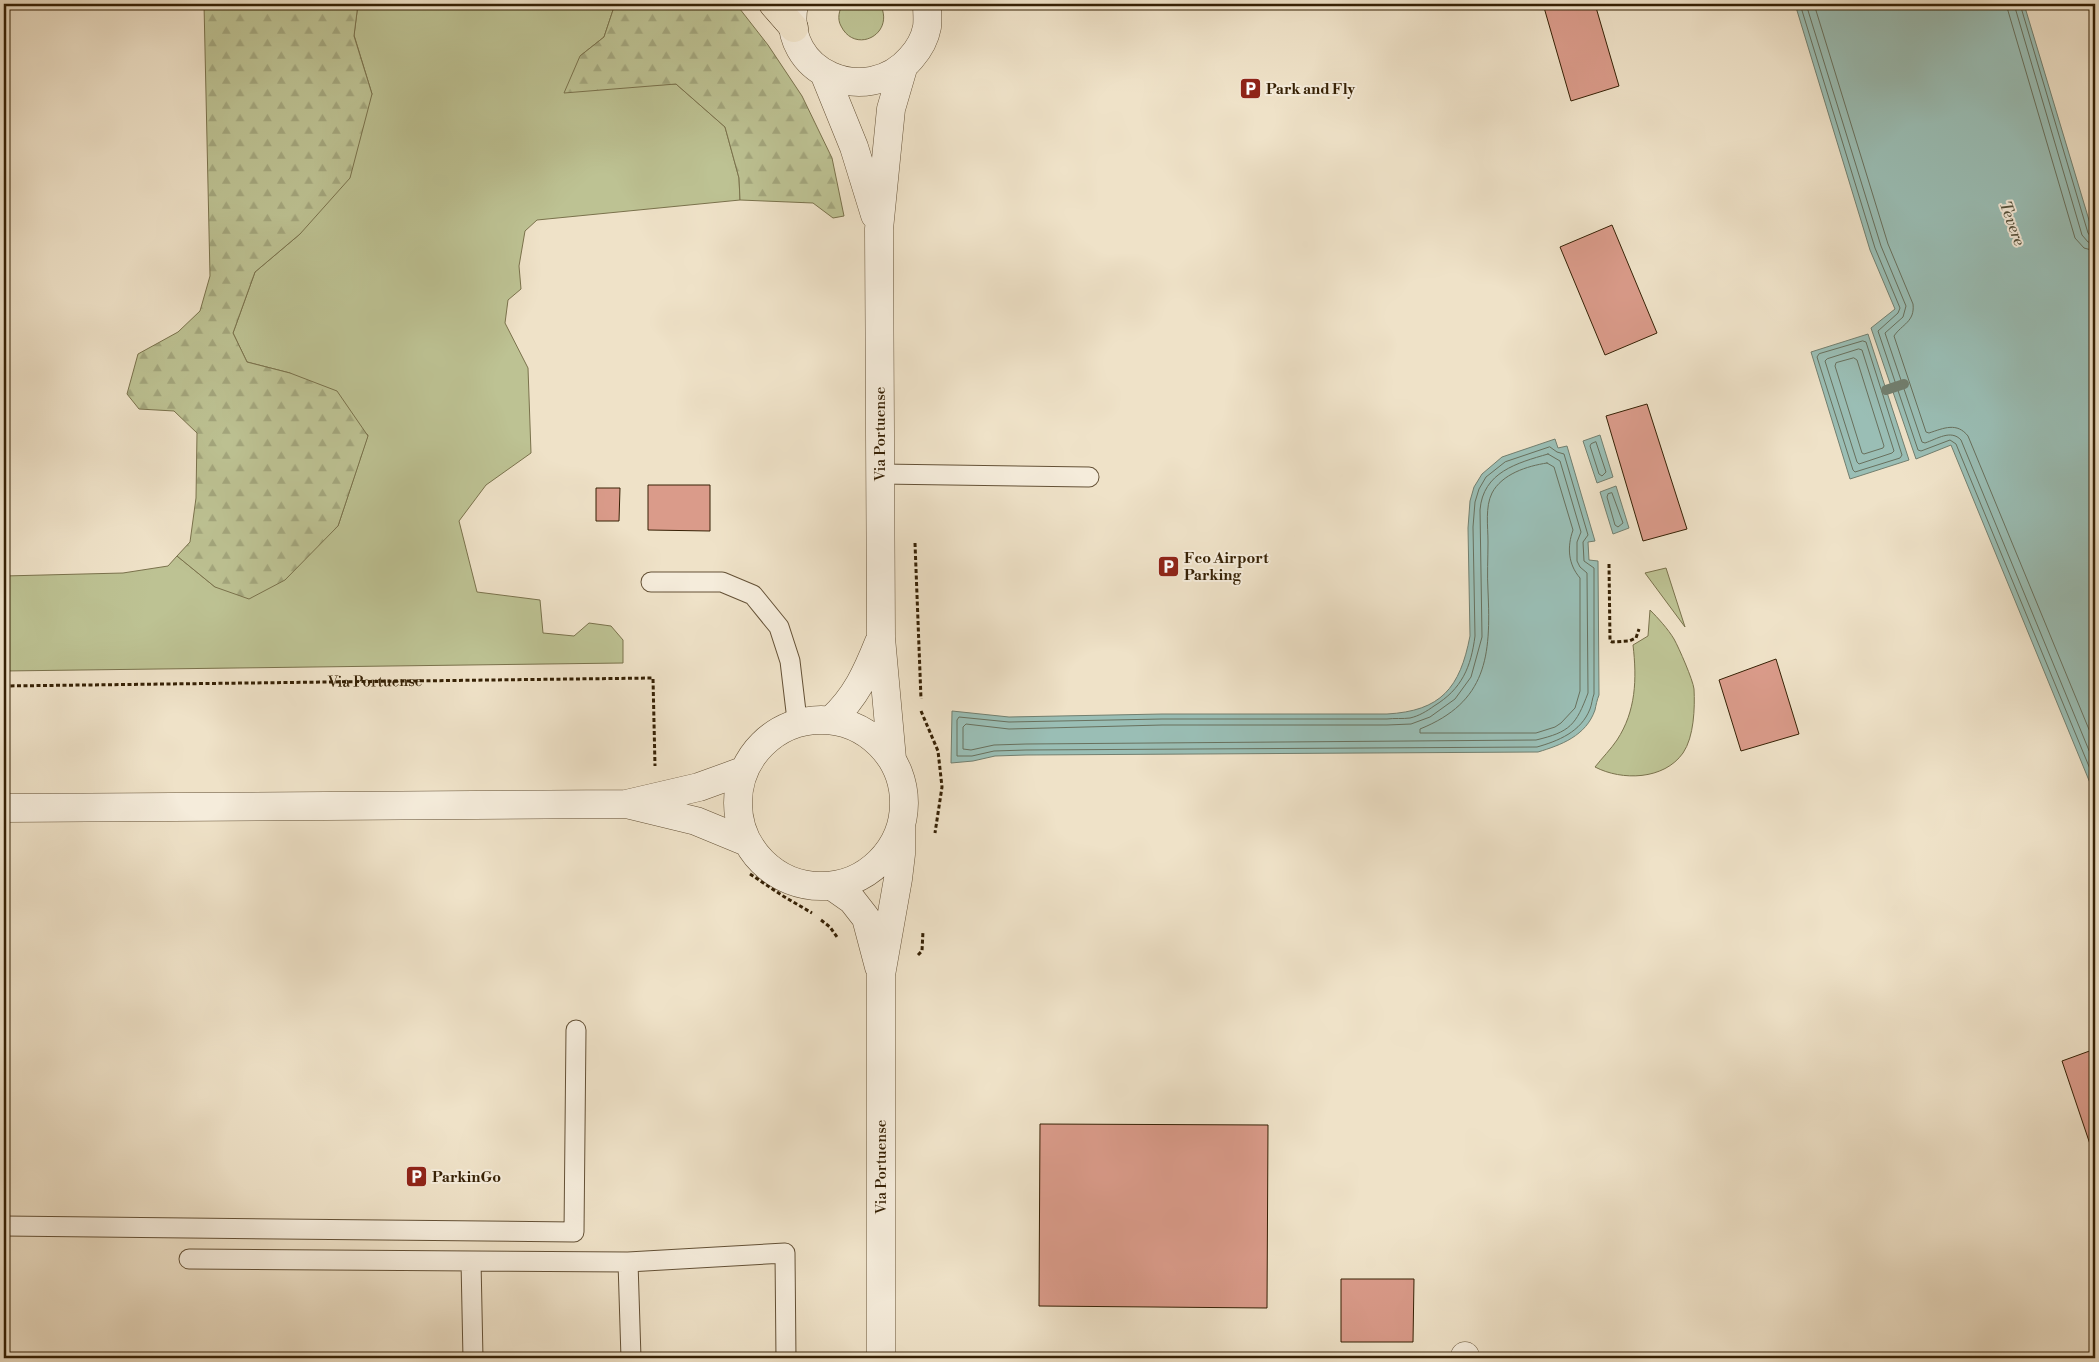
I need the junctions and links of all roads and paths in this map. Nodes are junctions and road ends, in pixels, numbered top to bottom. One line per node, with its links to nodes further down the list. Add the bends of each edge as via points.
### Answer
1 (773, 4): 3 (main road)
2 (927, 4): 4 (street, via 927,27 918,50)
3 (794, 16): 5 (street, via 796,38 802,50)
4 (903, 68): 5 (street, via 888,77 864,82 839,80); 6 (street, Via Portuense, via 891,109)
5 (824, 73): 6 (street, Via Portuense, via 854,147)
6 (879, 229): 7 (street, Via Portuense)
7 (881, 474): 8 (lane); 12 (street, Via Portuense)
8 (1089, 477)
9 (1609, 564): 11 (path, via 1610,641 1629,642 1636,638)
10 (651, 582): 14 (lane, via 722,582 753,595 780,627 790,661)
11 (1639, 629)
12 (881, 638): 15 (street, Via Portuense, via 866,675 852,698); 16 (street, Via Portuense)
13 (4, 686): 18 (path, Via Portuense, via 653,678)
14 (797, 720): 15 (street); 17 (street, via 754,752)
15 (831, 720): 16 (street, via 855,727 876,740)
16 (892, 759): 21 (street, via 904,792)
17 (743, 771): 19 (street, via 699,787); 22 (street, via 738,792 738,818)
18 (655, 772)
19 (626, 804): 20 (street); 22 (street, via 696,821)
20 (4, 808)
21 (902, 826): 24 (street, via 891,848 876,866 856,880); 26 (street, Via Portuense, via 898,880)
22 (747, 842): 24 (street, via 762,863 783,878 807,886)
23 (749, 873): 25 (path, via 813,914 830,927)
24 (832, 886): 26 (street, Via Portuense, via 852,900 866,918)
25 (839, 940)
26 (881, 975): 35 (street, Via Portuense)
27 (576, 1030): 28 (lane, via 574,1232)
28 (4, 1226)
29 (188, 1259): 30 (lane)
30 (471, 1261): 31 (lane); 32 (lane)
31 (628, 1262): 33 (lane); 34 (lane, via 786,1253)
32 (473, 1358)
33 (631, 1358)
34 (786, 1358)
35 (881, 1358)

